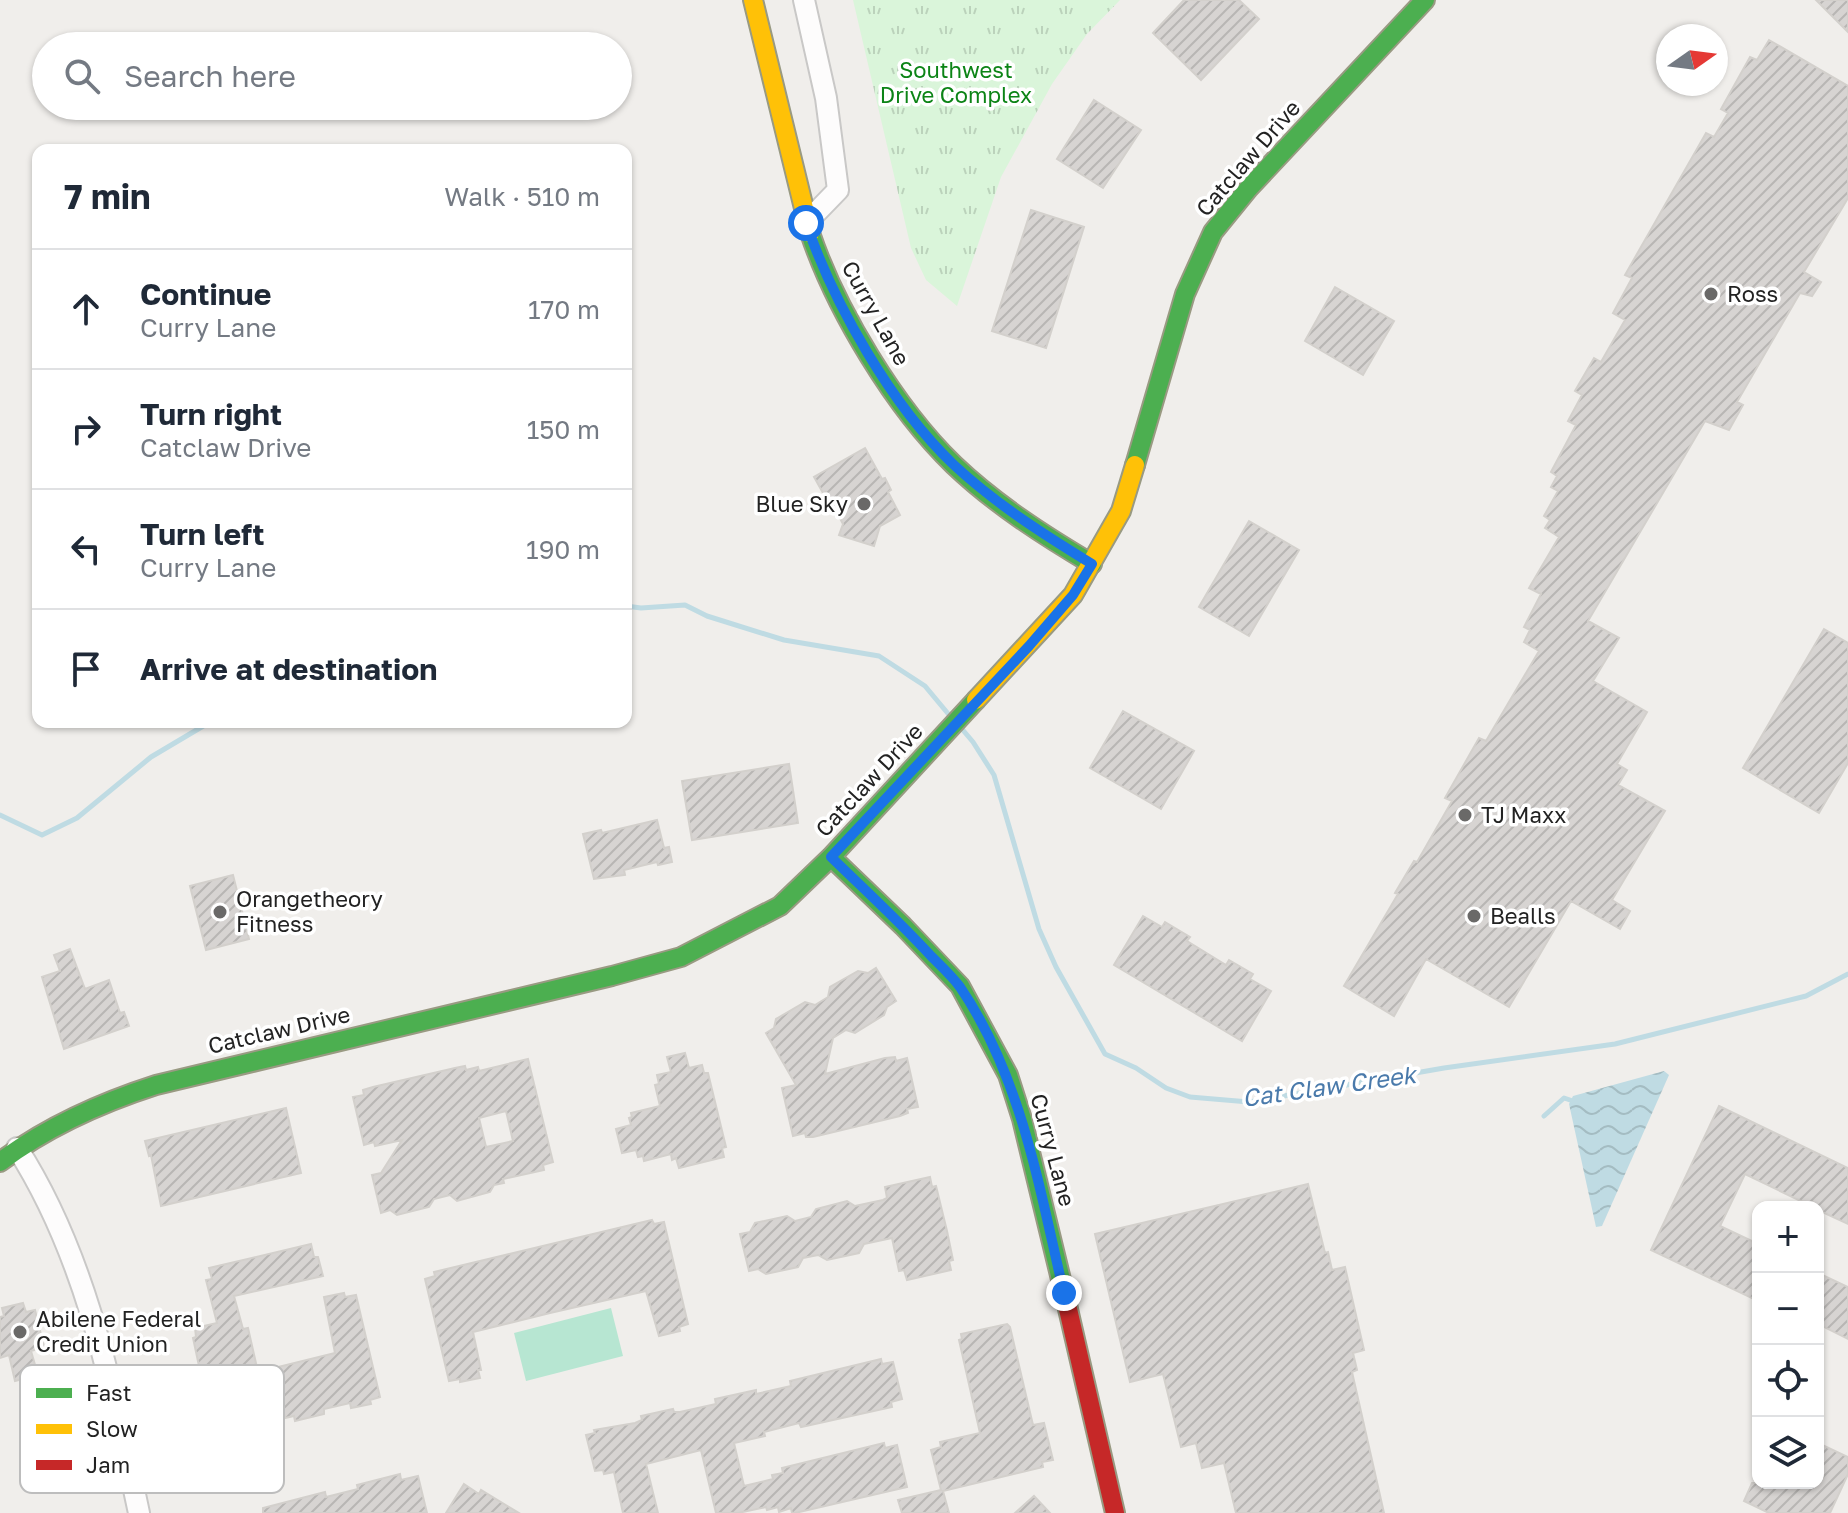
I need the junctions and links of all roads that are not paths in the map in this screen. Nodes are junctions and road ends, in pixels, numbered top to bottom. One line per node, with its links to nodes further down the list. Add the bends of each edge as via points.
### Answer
1 (753, 0): 4 (street, Curry Lane)
2 (804, 0): 4 (street, via 826,98 838,190)
3 (1425, 0): 5 (street, Catclaw Drive, via 1213,232 1185,294 1121,511)
4 (806, 223): 5 (street, Curry Lane, via 839,302 896,397 953,464 1027,525)
5 (1092, 564): 6 (street, Catclaw Drive, via 1073,595)
6 (831, 857): 7 (street, Catclaw Drive, via 780,906 681,957 142,1089 46,1128); 12 (street, Curry Lane, via 960,986 1008,1075)
7 (17, 1148): 8 (street, Catclaw Drive); 9 (street, via 40,1184 75,1264)
8 (0, 1162)
9 (104, 1365)
10 (134, 1493): 11 (street)
11 (139, 1513)
12 (1115, 1513)

